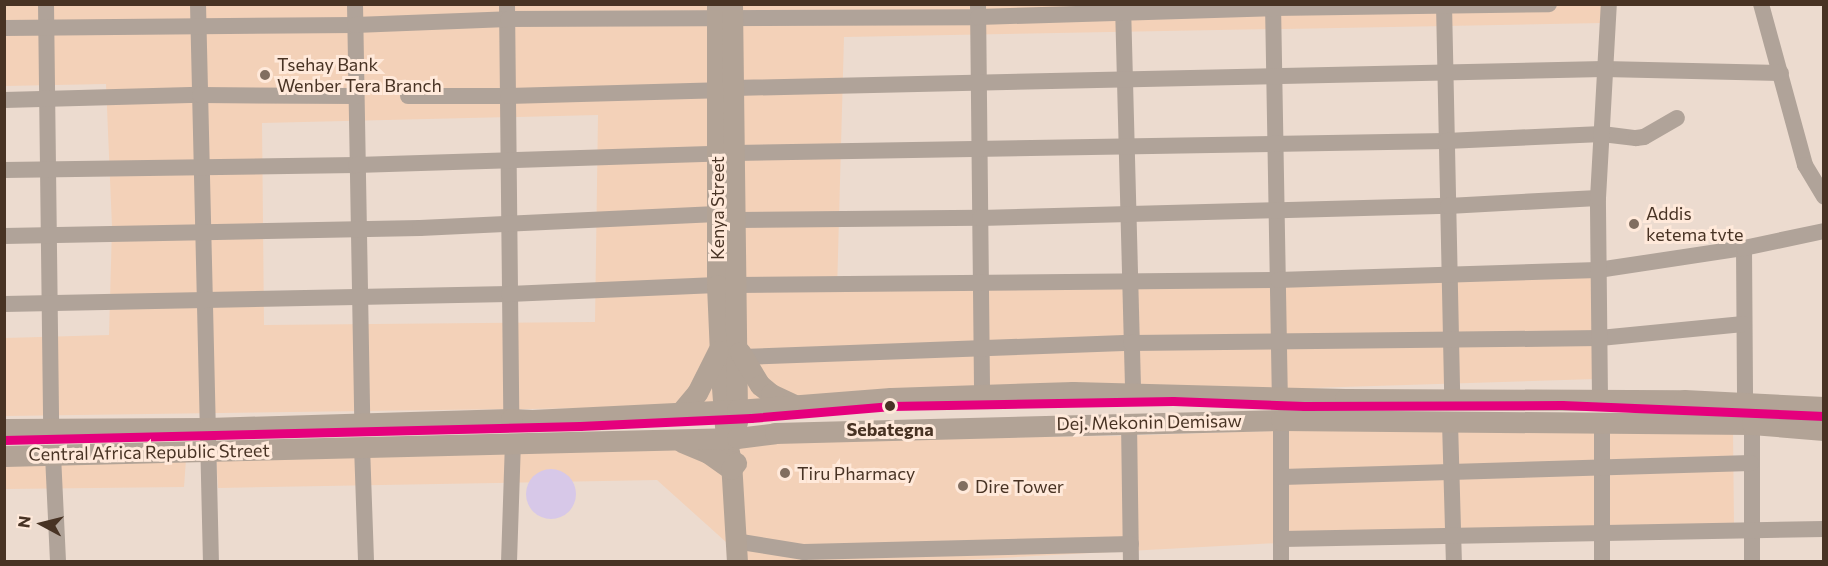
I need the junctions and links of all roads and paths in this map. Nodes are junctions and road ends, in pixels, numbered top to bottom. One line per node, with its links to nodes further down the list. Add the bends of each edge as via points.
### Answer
1 (46, 4): 14 (street)
2 (198, 4): 16 (street)
3 (355, 4): 13 (street)
4 (1549, 4): 8 (street)
5 (1609, 4): 17 (street)
6 (1761, 4): 19 (street)
7 (1273, 6): 8 (street); 9 (street); 20 (street)
8 (1444, 6): 18 (street)
9 (1123, 9): 11 (street); 21 (street)
10 (725, 11): 11 (street); 12 (street); 23 (main road, Kenya Street)
11 (978, 11): 22 (street)
12 (507, 12): 13 (street); 27 (street)
13 (355, 25): 16 (street); 25 (street)
14 (48, 26): 15 (street); 16 (street); 28 (street)
15 (4, 28)
16 (198, 28): 24 (street)
17 (1604, 69): 18 (street); 19 (street); 31 (street)
18 (1445, 73): 20 (street); 32 (street)
19 (1781, 73): 42 (street, via 1805,165)
20 (1275, 78): 21 (street); 33 (street)
21 (1125, 80): 22 (street); 34 (street)
22 (979, 81): 23 (street); 35 (street)
23 (726, 89): 27 (street); 36 (main road, Kenya Street)
24 (200, 95): 25 (street); 28 (street); 39 (street)
25 (356, 96): 38 (street)
26 (408, 96): 27 (street)
27 (508, 96): 37 (street)
28 (49, 98): 29 (street); 40 (street)
29 (4, 100)
30 (1677, 118): 31 (street, via 1644,137)
31 (1602, 134): 32 (street); 43 (street)
32 (1446, 141): 33 (street); 44 (street)
33 (1276, 144): 34 (street); 45 (street)
34 (1126, 147): 35 (street); 46 (street)
35 (980, 150): 36 (street); 48 (street)
36 (725, 153): 37 (street); 47 (main road, Kenya Street)
37 (508, 161): 38 (street); 49 (street)
38 (356, 165): 39 (street); 50 (street)
39 (201, 168): 40 (street); 51 (street)
40 (47, 169): 41 (street); 54 (street)
41 (4, 170)
42 (1824, 197)
43 (1598, 198): 44 (street); 56 (street)
44 (1448, 206): 45 (street); 57 (street)
45 (1277, 209): 46 (street); 59 (street)
46 (1128, 213): 48 (street); 58 (street)
47 (726, 217): 48 (street); 49 (street); 60 (main road, Kenya Street)
48 (980, 218): 61 (street)
49 (507, 225): 50 (street); 62 (street)
50 (357, 228): 51 (street); 63 (street)
51 (202, 231): 54 (street); 64 (street)
52 (1824, 231): 55 (street)
53 (4, 236): 54 (street)
54 (48, 236): 66 (street)
55 (1744, 248): 56 (street); 67 (street)
56 (1598, 270): 57 (street); 68 (street)
57 (1449, 274): 59 (street); 69 (street)
58 (1130, 280): 59 (street); 61 (street); 70 (street)
59 (1278, 280): 71 (street)
60 (727, 285): 61 (street); 62 (street); 73 (main road, Kenya Street)
61 (981, 285): 72 (street)
62 (509, 294): 63 (street); 84 (street)
63 (359, 295): 64 (street); 89 (street)
64 (205, 301): 66 (street); 91 (street)
65 (4, 304): 66 (street)
66 (49, 304): 93 (street)
67 (1743, 324): 68 (street); 79 (street)
68 (1600, 338): 69 (street); 78 (street)
69 (1450, 342): 71 (street); 77 (street)
70 (1131, 344): 71 (street); 72 (street); 74 (street)
71 (1279, 344): 76 (street)
72 (982, 348): 73 (street); 75 (street)
73 (733, 349): 80 (main road, via 760,385); 82 (main road, Kenya Street); 83 (main road, via 714,363)
74 (1133, 393): 75 (main road, Dej. Mekonin Demisaw); 76 (main road, Dej. Mekonin Demisaw)
75 (982, 395): 80 (main road, Dej. Mekonin Demisaw)
76 (1280, 398): 77 (main road, Dej. Mekonin Demisaw)
77 (1452, 399): 78 (main road, Dej. Mekonin Demisaw)
78 (1600, 399): 79 (main road, Dej. Mekonin Demisaw)
79 (1745, 402): 81 (main road, Dej. Mekonin Demisaw)
80 (796, 405): 82 (main road, Dej. Mekonin Demisaw)
81 (1824, 407)
82 (730, 410): 83 (main road, Central Africa Republic Street); 97 (main road, Kenya Street)
83 (680, 413): 84 (main road, Central Africa Republic Street)
84 (511, 418): 89 (main road, Central Africa Republic Street)
85 (1281, 420): 86 (main road, Dej. Mekonin Demisaw); 87 (main road, Dej. Mekonin Demisaw); 107 (street)
86 (1129, 422): 95 (main road, Dej. Mekonin Demisaw); 113 (street)
87 (1450, 422): 88 (main road, Dej. Mekonin Demisaw); 106 (street)
88 (1602, 422): 90 (main road, Dej. Mekonin Demisaw); 105 (street)
89 (362, 424): 91 (main road, Central Africa Republic Street)
90 (1752, 424): 94 (main road, Dej. Mekonin Demisaw); 103 (street)
91 (208, 428): 93 (main road, Central Africa Republic Street); 100 (street)
92 (4, 429): 93 (main road, Central Africa Republic Street)
93 (51, 429)
94 (1824, 430)
95 (776, 433): 97 (main road, Dej. Mekonin Demisaw); 104 (main road)
96 (674, 438): 97 (main road, Central Africa Republic Street); 98 (main road, Central Africa Republic Street); 104 (main road)
97 (731, 438): 104 (main road, Kenya Street)
98 (513, 443): 99 (main road, Central Africa Republic Street); 118 (street)
99 (362, 446): 100 (main road, Central Africa Republic Street); 117 (street)
100 (207, 451): 101 (main road, Central Africa Republic Street); 116 (street)
101 (53, 455): 102 (main road, Central Africa Republic Street); 115 (street)
102 (4, 456)
103 (1751, 463): 105 (street); 109 (street)
104 (731, 465): 114 (main road, Kenya Street)
105 (1600, 469): 106 (street); 110 (street)
106 (1452, 472): 107 (street); 111 (street)
107 (1282, 477): 112 (street)
108 (1824, 529): 109 (street)
109 (1752, 530): 110 (street); 123 (street)
110 (1602, 534): 111 (street); 122 (street)
111 (1453, 536): 112 (street); 121 (street)
112 (1282, 539): 120 (street)
113 (1131, 544): 114 (street); 119 (street)
114 (736, 551)
115 (58, 561)
116 (211, 561)
117 (366, 561)
118 (509, 561)
119 (1131, 561)
120 (1281, 561)
121 (1454, 561)
122 (1602, 561)
123 (1752, 561)

